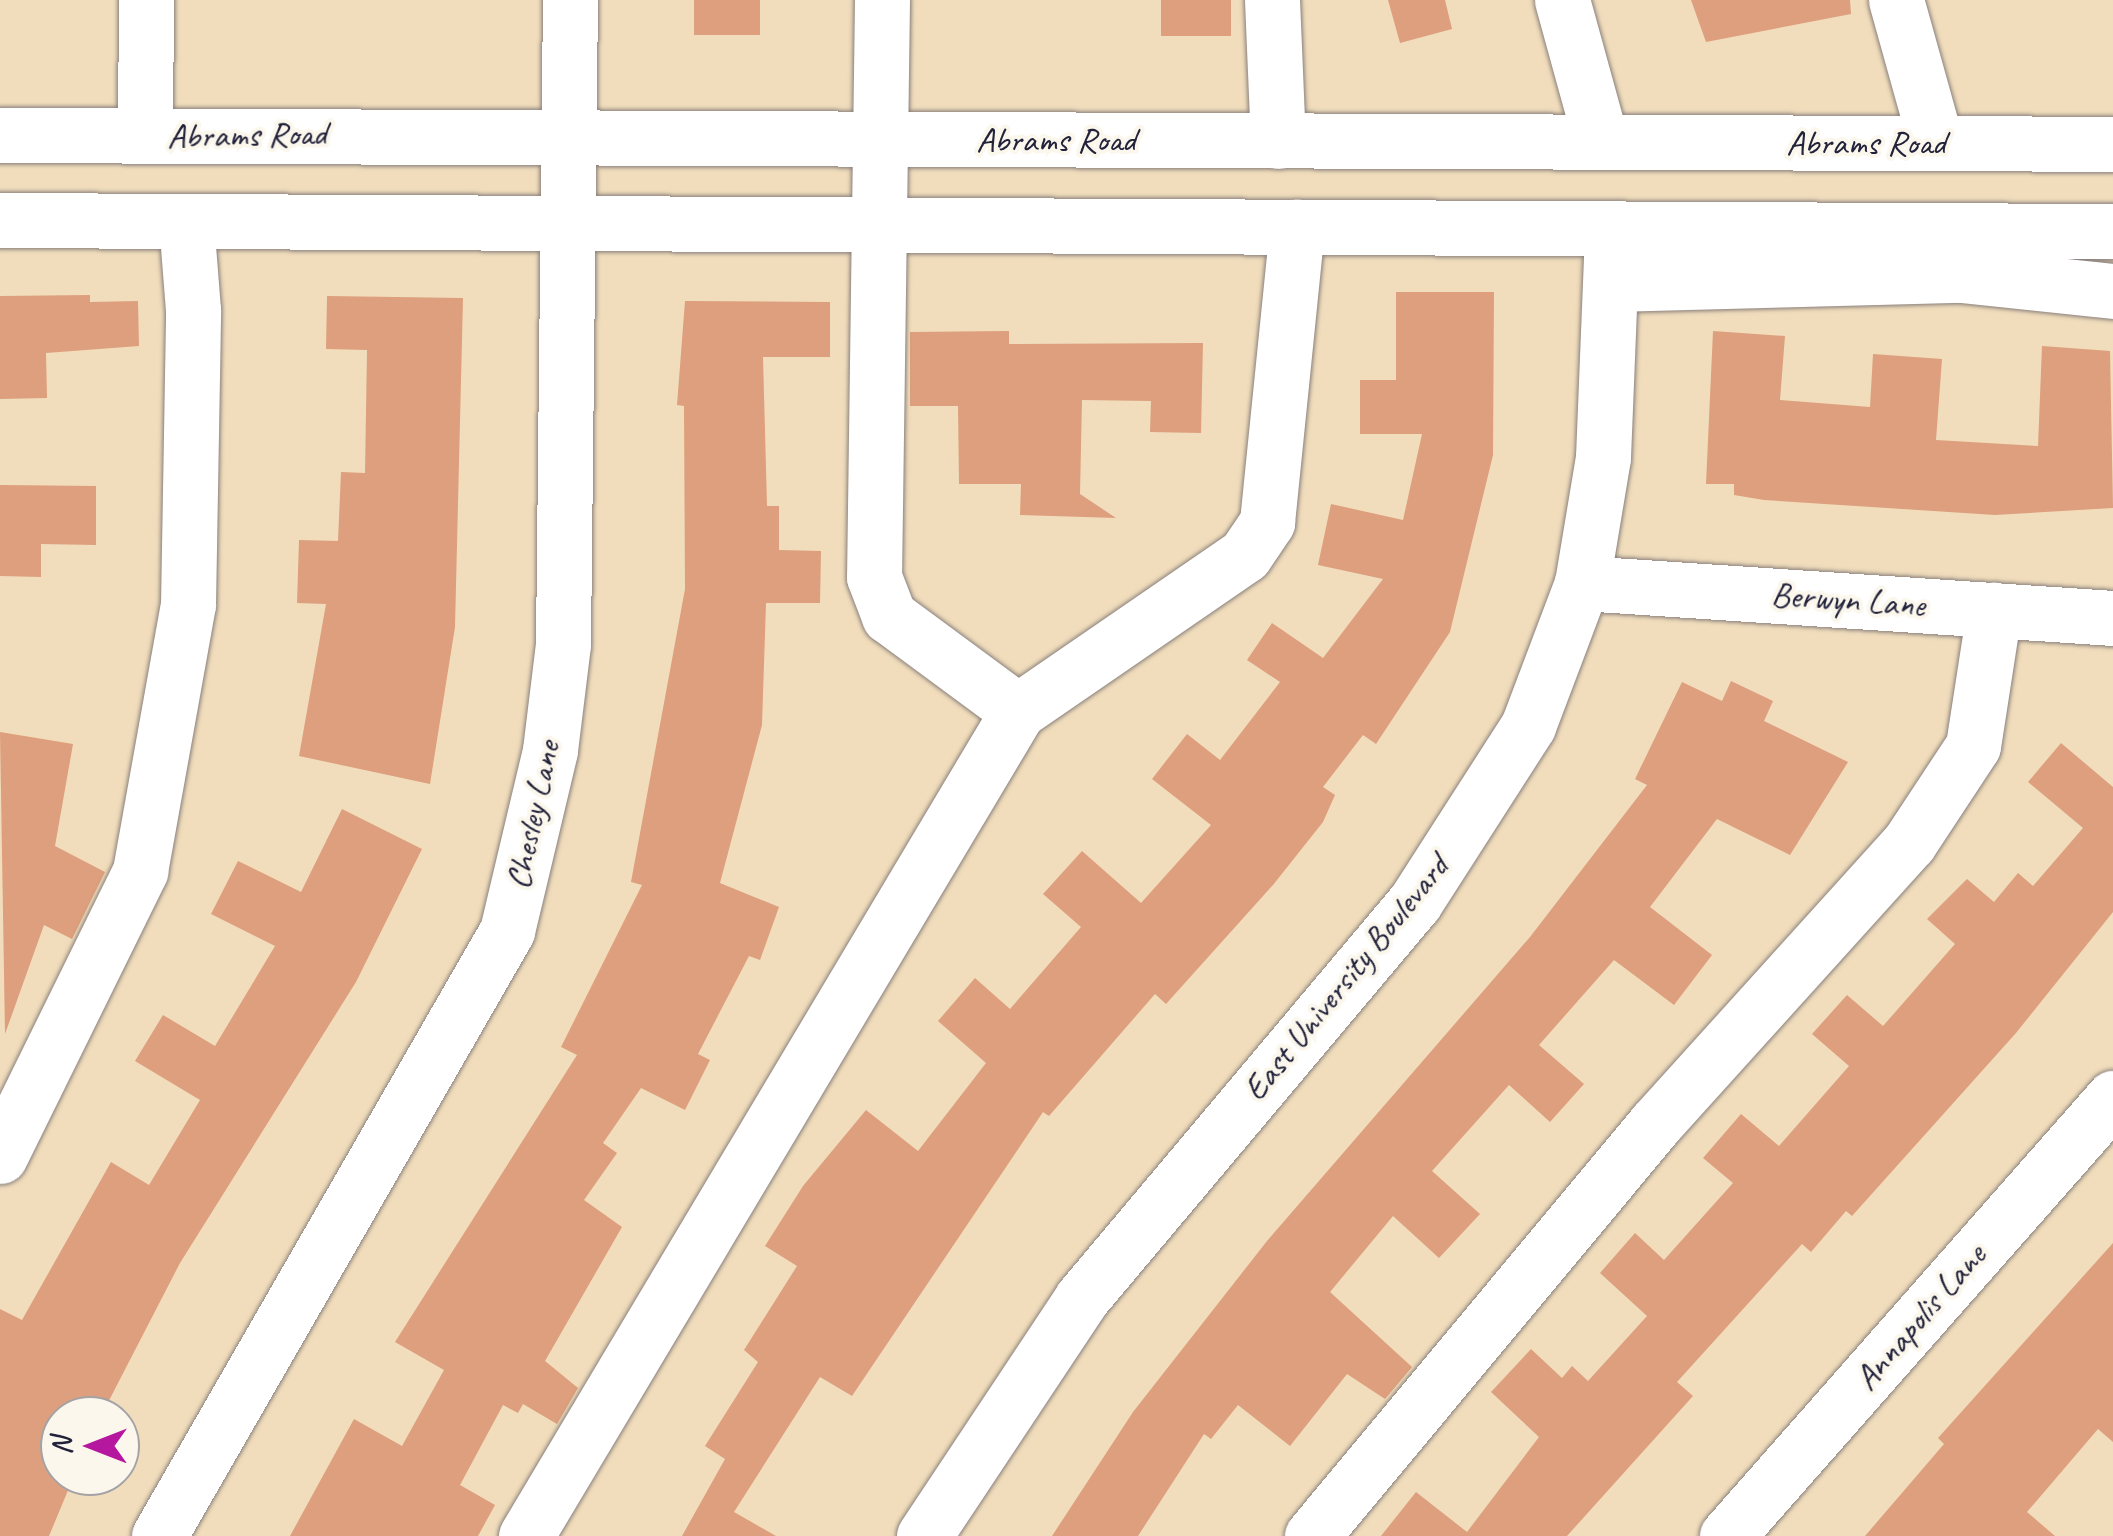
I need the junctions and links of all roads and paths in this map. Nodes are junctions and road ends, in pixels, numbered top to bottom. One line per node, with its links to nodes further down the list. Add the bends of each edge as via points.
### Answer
1 (146, 0): 9 (street)
2 (570, 0): 7 (street, Chesley Lane)
3 (882, 0): 10 (street)
4 (1272, 0): 11 (street)
5 (1562, 0): 12 (street, East University Boulevard)
6 (1896, 0): 13 (street)
7 (568, 132): 9 (street, Abrams Road); 10 (street, Abrams Road); 17 (street, Chesley Lane)
8 (0, 135): 9 (street, Abrams Road)
9 (145, 136)
10 (881, 139): 11 (street, Abrams Road); 18 (street)
11 (1278, 141): 12 (street, Abrams Road)
12 (1600, 142): 13 (street, Abrams Road); 20 (street, East University Boulevard)
13 (1936, 143): 14 (street, Abrams Road)
14 (2113, 144)
15 (0, 220): 16 (street)
16 (186, 221): 17 (street); 29 (street, via 194,310 188,605 140,871)
17 (567, 223): 18 (street); 30 (street, Chesley Lane, via 563,644 550,750 508,931)
18 (881, 224): 19 (street); 27 (street, via 874,577 889,616)
19 (1297, 227): 20 (street); 27 (street, via 1268,522 1244,555)
20 (1612, 228): 21 (street); 22 (street, East University Boulevard)
21 (2113, 231)
22 (1612, 284): 23 (street, via 1961,275); 24 (street, East University Boulevard, via 1603,457)
23 (2113, 291)
24 (1582, 582): 25 (street, Berwyn Lane); 32 (street, East University Boulevard, via 1528,726 1415,902 1082,1298)
25 (1994, 610): 26 (street, Berwyn Lane); 33 (street, via 1973,746 1909,843 1655,1124)
26 (2113, 618)
27 (1018, 712): 31 (street)
28 (2113, 1098): 34 (street, Annapolis Lane)
29 (0, 1156)
30 (159, 1536)
31 (526, 1536)
32 (924, 1536)
33 (1312, 1536)
34 (1727, 1536)

